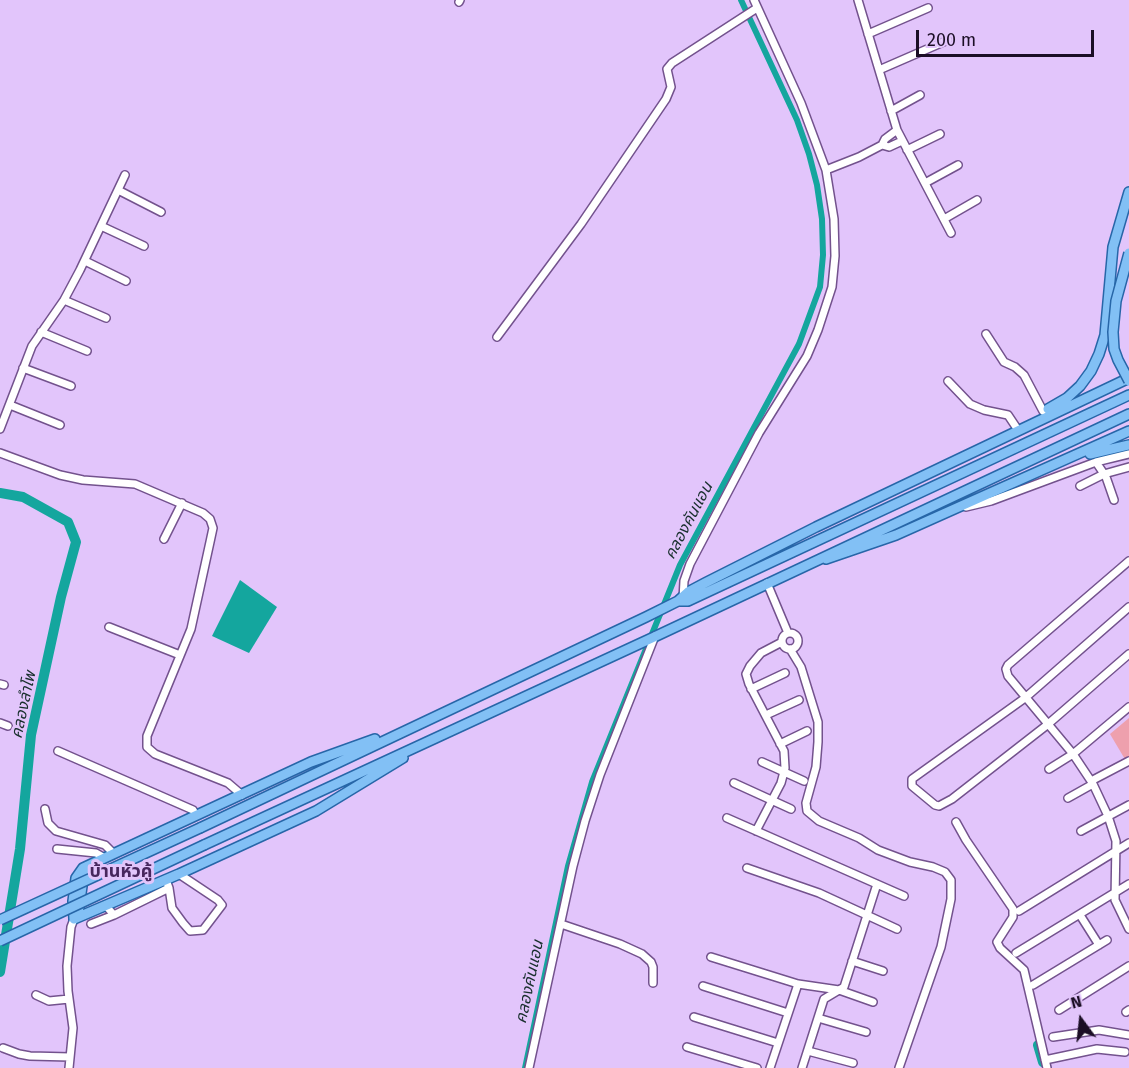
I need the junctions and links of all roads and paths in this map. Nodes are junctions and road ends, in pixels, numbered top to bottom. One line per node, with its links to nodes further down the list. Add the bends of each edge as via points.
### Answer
1 (754, 0): 3 (street)
2 (858, 0): 5 (street)
3 (757, 8): 16 (street, via 801,103); 34 (street, via 667,69 671,87 666,99 581,224)
4 (928, 8): 5 (street)
5 (868, 34): 7 (street)
6 (948, 40): 7 (street)
7 (879, 70): 9 (street)
8 (920, 96): 9 (street)
9 (891, 111): 10 (street)
10 (897, 130): 12 (street); 13 (street)
11 (940, 134): 14 (street)
12 (902, 141): 13 (street, via 889,147); 14 (street)
13 (882, 145): 16 (street)
14 (908, 150): 18 (street)
15 (958, 165): 18 (street)
16 (826, 171): 66 (street, via 835,256 821,322 807,356 759,433 698,548)
17 (125, 175): 19 (street)
18 (925, 183): 23 (street)
19 (118, 190): 22 (street); 24 (street)
20 (1129, 192): 44 (main road, via 1113,247 1105,334 1099,354 1080,386)
21 (978, 200): 23 (street)
22 (161, 212)
23 (944, 219): 25 (street)
24 (101, 226): 26 (street); 28 (street)
25 (951, 233)
26 (144, 246)
27 (1129, 253): 38 (main road, bridge, via 1116,301 1113,332 1114,349)
28 (85, 261): 29 (street); 30 (street)
29 (126, 281)
30 (64, 300): 31 (street); 32 (street)
31 (106, 318)
32 (41, 332): 35 (street); 36 (street)
33 (986, 334): 44 (street, via 1004,362 1024,375)
34 (497, 337)
35 (87, 351)
36 (23, 368): 40 (street); 42 (street)
37 (1129, 372): 43 (main road)
38 (1129, 379): 43 (main road)
39 (948, 381): 47 (street, via 970,404 1008,415)
40 (71, 386)
41 (1129, 395): 66 (main road)
42 (10, 405): 46 (street); 48 (street)
43 (1067, 406): 57 (main road)
44 (1043, 411): 47 (main road)
45 (1129, 414): 63 (main road)
46 (60, 425)
47 (1016, 427): 57 (main road)
48 (0, 429)
49 (1129, 430): 55 (main road)
50 (1129, 445): 55 (main road, via 1107,448)
51 (0, 453): 60 (street, via 60,475 135,483)
52 (1129, 454): 53 (street)
53 (1096, 462): 56 (street); 61 (street, via 991,501)
54 (1129, 467): 56 (street)
55 (1042, 470): 61 (main road)
56 (1104, 474): 58 (street); 59 (street)
57 (924, 475): 66 (main road, via 715,578)
58 (1080, 486)
59 (1114, 500)
60 (182, 503): 62 (street); 74 (street, via 203,513 213,528 191,628)
61 (957, 509): 63 (main road, via 870,545)
62 (164, 539)
63 (804, 565): 65 (main road)
64 (1127, 566): 77 (street, via 1008,665 1006,673)
65 (766, 583): 69 (street); 70 (main road)
66 (679, 601): 81 (main road)
67 (1129, 607): 77 (street)
68 (109, 627): 74 (street)
69 (788, 633): 71 (street); 72 (street, via 795,634 799,641)
70 (654, 637): 87 (main road); 133 (street, via 593,793)
71 (782, 642): 72 (street); 76 (street, via 750,666 746,674)
72 (790, 649): 172 (street, via 801,667 818,722 816,767 807,811 819,822 878,850 945,872 951,880 941,947)
73 (1129, 654): 83 (street)
74 (180, 655): 99 (street, via 147,736 147,747 155,754 228,783)
75 (785, 673): 76 (street)
76 (752, 689): 80 (street)
77 (1025, 698): 83 (street); 83 (street, via 912,779 912,786 939,806)
78 (799, 700): 80 (street)
79 (1129, 707): 89 (street)
80 (766, 715): 86 (street)
81 (431, 719): 93 (main road); 95 (main road)
82 (0, 723): 84 (street)
83 (1047, 725): 89 (street)
84 (8, 726)
85 (807, 731): 86 (street)
86 (780, 744): 94 (street)
87 (418, 745): 102 (main road); 107 (main road)
88 (58, 751): 106 (street, via 193,810)
89 (1073, 754): 92 (street); 97 (street)
90 (1129, 761): 97 (street)
91 (762, 762): 94 (street)
92 (1049, 769)
93 (296, 770): 95 (main road, via 302,773); 99 (main road)
94 (784, 772): 96 (street); 101 (street)
95 (301, 780): 131 (main road, bridge)
96 (804, 781)
97 (1092, 782): 100 (street); 108 (street)
98 (734, 783): 101 (street)
99 (242, 795): 106 (main road)
100 (1068, 798)
101 (772, 800): 105 (street); 111 (street)
102 (295, 804): 107 (main road, via 306,808); 137 (main road, bridge)
103 (1129, 805): 108 (street)
104 (45, 809): 116 (street, via 48,823 56,831 105,845)
105 (790, 809)
106 (196, 815): 116 (main road)
107 (304, 816): 119 (main road)
108 (1108, 816): 112 (street); 115 (street)
109 (727, 818): 111 (street)
110 (956, 822): 165 (street, via 1013,909 1013,917 997,942 1024,970)
111 (756, 831): 121 (street)
112 (1081, 831)
113 (1129, 843): 115 (street)
114 (57, 849): 117 (street, via 96,853)
115 (1116, 851): 123 (street); 126 (street)
116 (113, 853): 117 (main road)
117 (100, 859): 130 (main road, via 83,879)
118 (747, 868): 129 (street, via 819,893)
119 (179, 874): 120 (main road); 120 (street, via 222,905 203,930 190,931 183,923 172,908)
120 (168, 884): 125 (main road); 127 (street)
121 (877, 884): 124 (street); 129 (street)
122 (1129, 884): 123 (street)
123 (1115, 893): 128 (street); 134 (street)
124 (904, 896)
125 (106, 906): 127 (street); 130 (main road)
126 (1019, 911)
127 (114, 915): 132 (street)
128 (1080, 915): 138 (street); 139 (street)
129 (867, 916): 135 (street); 141 (street)
130 (74, 919): 150 (street, via 67,966)
131 (0, 920)
132 (91, 924)
133 (561, 924): 144 (street, via 647,957 653,967); 168 (street)
134 (1129, 927)
135 (897, 929)
136 (1107, 940): 138 (street)
137 (0, 941)
138 (1099, 945): 146 (street)
139 (1016, 953)
140 (711, 957): 145 (street)
141 (852, 962): 143 (street); 148 (street, via 844,987)
142 (1129, 966): 152 (street)
143 (883, 972)
144 (653, 983)
145 (798, 984): 148 (street); 153 (street)
146 (1033, 985)
147 (703, 986): 153 (street)
148 (839, 990): 151 (street); 155 (street, via 824,999)
149 (36, 995): 150 (street, via 49,1001)
150 (69, 999): 164 (street, via 73,1028)
151 (873, 1002)
152 (1059, 1010)
153 (788, 1013): 159 (street)
154 (694, 1017): 159 (street)
155 (818, 1018): 156 (street); 162 (street)
156 (866, 1032)
157 (1129, 1035): 158 (street, via 1099,1030)
158 (1053, 1037)
159 (778, 1043): 170 (street)
160 (687, 1047): 169 (street)
161 (3, 1048): 164 (street, via 30,1056)
162 (808, 1051): 166 (street); 171 (street)
163 (1125, 1052): 165 (street, via 1097,1049)
164 (70, 1057): 167 (street)
165 (1045, 1060): 173 (street)
166 (853, 1063)
167 (69, 1068)
168 (529, 1068)
169 (757, 1068)
170 (770, 1068)
171 (802, 1068)
172 (899, 1068)
173 (1047, 1068)

